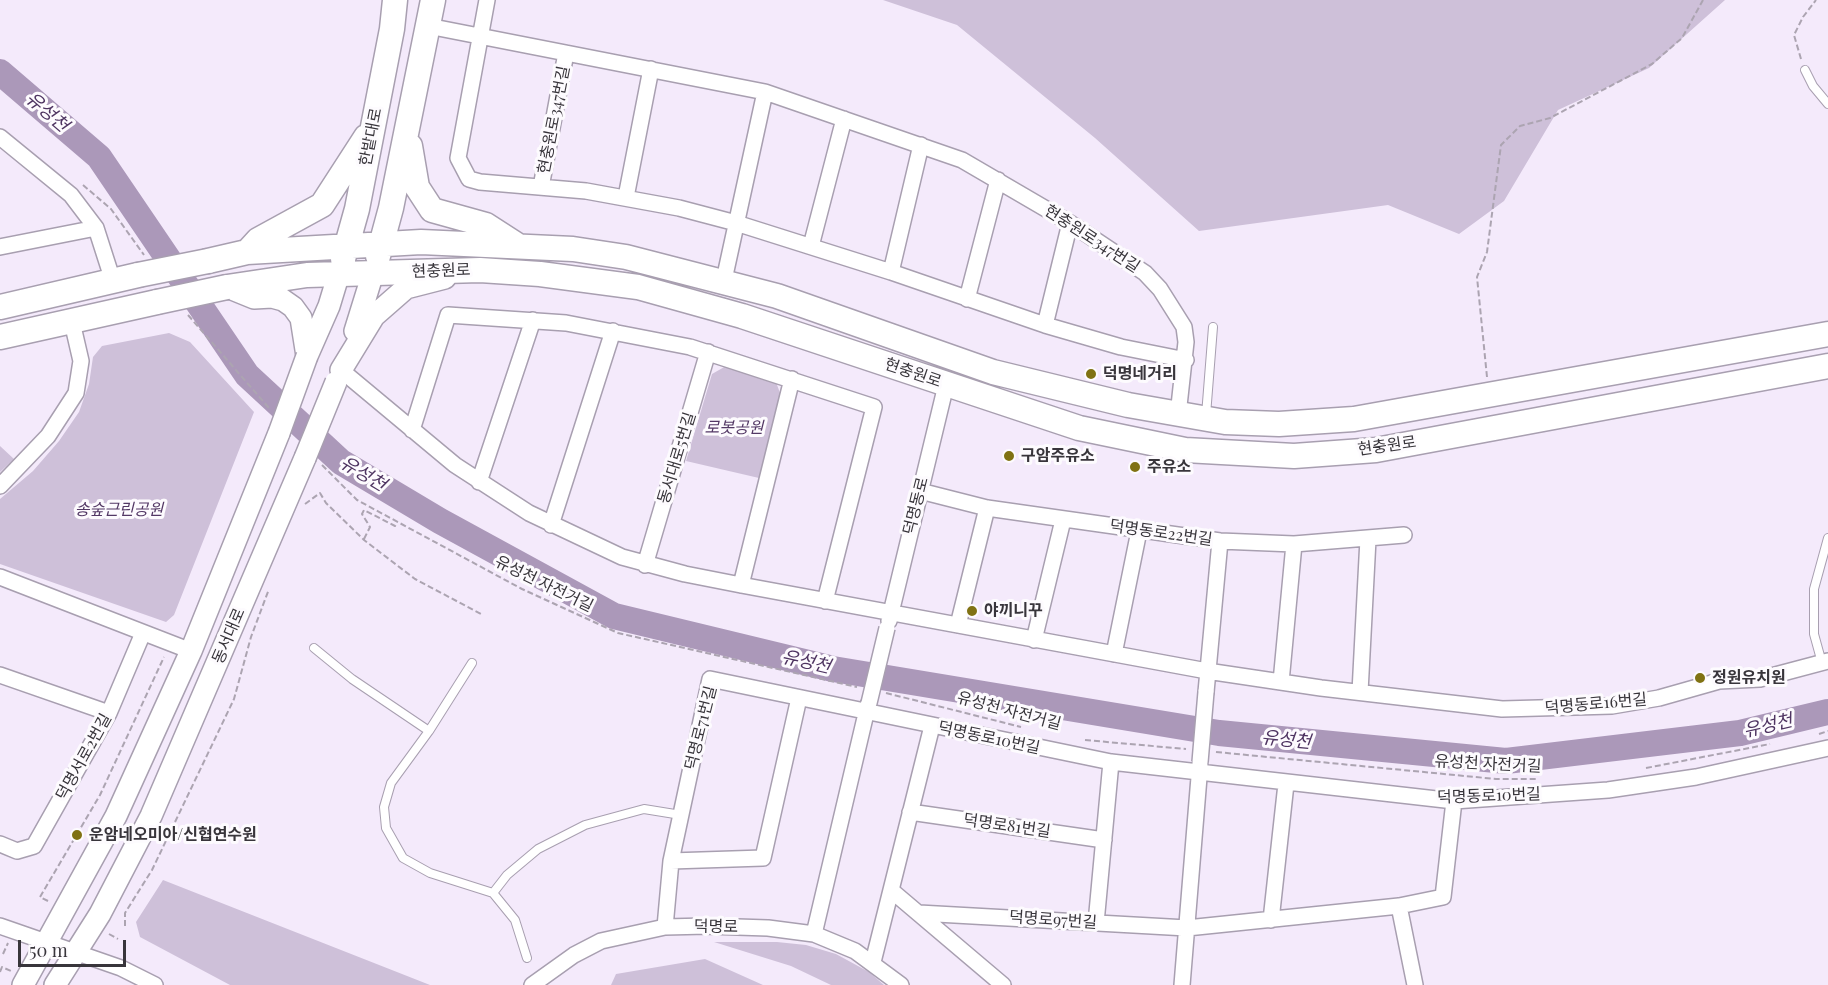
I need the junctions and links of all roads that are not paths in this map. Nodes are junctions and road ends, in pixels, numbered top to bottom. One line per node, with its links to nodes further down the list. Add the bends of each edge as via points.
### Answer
1 (395, 0): 13 (main road, 한밭대로)
2 (433, 0): 4 (main road, 한밭대로)
3 (487, 0): 5 (street)
4 (428, 26): 5 (street, 현충원로347번길); 12 (main road, 한밭대로)
5 (480, 35): 6 (street, 현충원로347번길); 17 (street, via 458,158 469,179)
6 (566, 53): 7 (street, 현충원로347번길); 17 (street, 현충원로347번길)
7 (651, 69): 9 (street, 현충원로347번길); 18 (street)
8 (1805, 70): 10 (lane)
9 (765, 92): 11 (street, 현충원로347번길); 19 (street)
10 (1828, 104)
11 (844, 119): 15 (street, 현충원로347번길); 25 (street)
12 (407, 129): 22 (main road, 한밭대로); 24 (main road, via 412,171 432,210 486,225)
13 (372, 132): 23 (main road, 한밭대로); 27 (main road, via 363,139 322,205 258,240)
14 (3, 143): 21 (street, via 71,195)
15 (921, 145): 16 (street, 현충원로347번길, via 962,160); 29 (street)
16 (998, 180): 20 (street, 현충원로347번길); 35 (street)
17 (541, 187): 18 (street)
18 (626, 197): 19 (street)
19 (736, 223): 25 (street); 32 (street)
20 (1070, 223): 39 (street); 46 (street, 현충원로347번길, via 1145,273 1160,289 1184,327)
21 (96, 228): 26 (street); 33 (street)
22 (381, 243): 23 (main road, 현충원로); 24 (main road, 현충원로); 31 (main road, 한밭대로)
23 (347, 244): 27 (main road, 현충원로); 30 (main road, 한밭대로)
24 (517, 245): 32 (main road, 현충원로, via 626,257)
25 (811, 246): 29 (street)
26 (0, 247)
27 (247, 252): 33 (main road, 현충원로, bridge)
28 (480, 270): 31 (main road, 현충원로); 48 (street, via 406,288 374,316); 50 (main road, 현충원로, via 540,273 638,287 742,316)
29 (891, 272): 35 (street)
30 (339, 273): 31 (main road, 현충원로); 34 (main road, 현충원로); 45 (street, 동서대로)
31 (373, 273): 48 (street, 동서대로)
32 (724, 280): 51 (main road, 현충원로, via 993,372)
33 (113, 281): 36 (main road, 현충원로)
34 (227, 287): 38 (main road, 현충원로, bridge); 45 (street, via 254,298 283,300 293,307 301,318)
35 (967, 299): 39 (street)
36 (0, 307)
37 (533, 320): 41 (street); 53 (street, via 448,315); 54 (street)
38 (72, 322): 43 (main road, 현충원로); 55 (street, via 81,361 76,393 48,436)
39 (1045, 325): 46 (street, via 1121,347)
40 (1213, 327): 52 (lane)
41 (613, 331): 44 (street); 59 (street)
42 (1828, 334): 52 (main road, 현충원로, via 1354,419 1279,424)
43 (0, 337)
44 (708, 352): 49 (street); 66 (street, 동서대로5번길)
45 (307, 356): 75 (street, 동서대로, bridge)
46 (1186, 360): 51 (street, 현충원로347번길)
47 (1828, 366): 50 (main road, 현충원로, via 1376,450 1294,456 1185,450 1079,428)
48 (338, 376): 53 (street); 109 (street, 동서대로, bridge, via 311,459 151,816 100,914)
49 (792, 379): 68 (street); 69 (street, via 874,407)
50 (946, 385): 56 (street, 덕명동로)
51 (1178, 415): 52 (main road, 현충원로)
52 (1206, 419)
53 (412, 430): 54 (street)
54 (479, 482): 59 (street)
55 (0, 486)
56 (920, 491): 57 (street, 덕명동로22번길); 70 (street, 덕명동로)
57 (987, 507): 58 (street, 덕명동로22번길); 71 (street)
58 (1063, 519): 60 (street, 덕명동로22번길); 73 (street)
59 (551, 525): 66 (street)
60 (1140, 531): 64 (street, 덕명동로22번길); 76 (street)
61 (1404, 535): 63 (street, 덕명동로22번길)
62 (1828, 538): 77 (lane, via 1814,589 1814,634)
63 (1368, 539): 65 (street, 덕명동로22번길); 82 (street)
64 (1220, 541): 65 (street, 덕명동로22번길); 79 (street)
65 (1294, 544): 81 (street)
66 (645, 565): 68 (street)
67 (0, 577): 72 (street)
68 (741, 585): 69 (street)
69 (825, 601): 70 (street)
70 (889, 620): 71 (street, 덕명동로16번길); 84 (street, 덕명동로, bridge)
71 (958, 625): 73 (street, 덕명동로16번길)
72 (144, 633): 75 (street); 85 (street, 덕명서로2번길)
73 (1034, 640): 76 (street, 덕명동로16번길)
74 (314, 648): 87 (lane)
75 (191, 651): 108 (street, 동서대로, via 116,816)
76 (1114, 654): 79 (street, 덕명동로16번길)
77 (1825, 662): 82 (street, 덕명동로16번길, via 1760,679 1719,681 1612,706 1502,709)
78 (472, 663): 87 (lane)
79 (1207, 671): 81 (street, 덕명동로16번길); 90 (street, bridge)
80 (0, 675): 85 (street)
81 (1281, 682): 82 (street, 덕명동로16번길)
82 (1360, 692)
83 (799, 698): 84 (street, 덕명로71번길); 94 (street, 덕명로71번길, via 710,679); 97 (street, via 764,858)
84 (868, 708): 86 (street, 덕명동로10번길); 107 (street)
85 (109, 713): 96 (street, 덕명서로2번길, via 34,846 17,850)
86 (932, 726): 89 (street, 덕명동로10번길); 93 (street)
87 (429, 731): 99 (lane, via 391,783 384,807 386,828 403,858 430,873)
88 (1828, 748): 92 (street, 덕명동로10번길, via 1696,777 1608,790)
89 (1112, 762): 90 (street, 덕명동로10번길); 95 (street)
90 (1197, 762): 91 (street, 덕명동로10번길); 106 (street)
91 (1286, 784): 92 (street, 덕명동로10번길); 102 (street)
92 (1454, 801): 100 (street, 덕명로97번길, via 1443,897)
93 (910, 812): 95 (street, 덕명로81번길); 98 (street)
94 (681, 815): 97 (street, 덕명로71번길); 99 (lane, via 644,809 585,825 538,849 507,875)
95 (1104, 840): 103 (street)
96 (0, 844)
97 (671, 861): 105 (street, 덕명로71번길)
98 (892, 891): 101 (street); 111 (street)
99 (494, 893): 110 (lane, via 515,920)
100 (1399, 906): 102 (street, 덕명로97번길); 119 (street)
101 (919, 913): 103 (street, 덕명로97번길); 117 (street)
102 (1271, 921): 106 (street, 덕명로97번길)
103 (1096, 923): 106 (street, 덕명로97번길)
104 (0, 926): 108 (street)
105 (665, 927): 107 (street, 덕명로, via 768,928); 115 (street, 덕명로, via 601,941)
106 (1187, 928): 118 (street)
107 (814, 933): 111 (street, 덕명로)
108 (46, 942): 109 (street); 112 (street, 동서대로)
109 (75, 952): 113 (street, 동서대로); 114 (street)
110 (527, 958)
111 (873, 962): 116 (street, 덕명로)
112 (22, 985)
113 (55, 985)
114 (155, 985)
115 (533, 985)
116 (901, 985)
117 (1003, 985)
118 (1182, 985)
119 (1415, 985)

